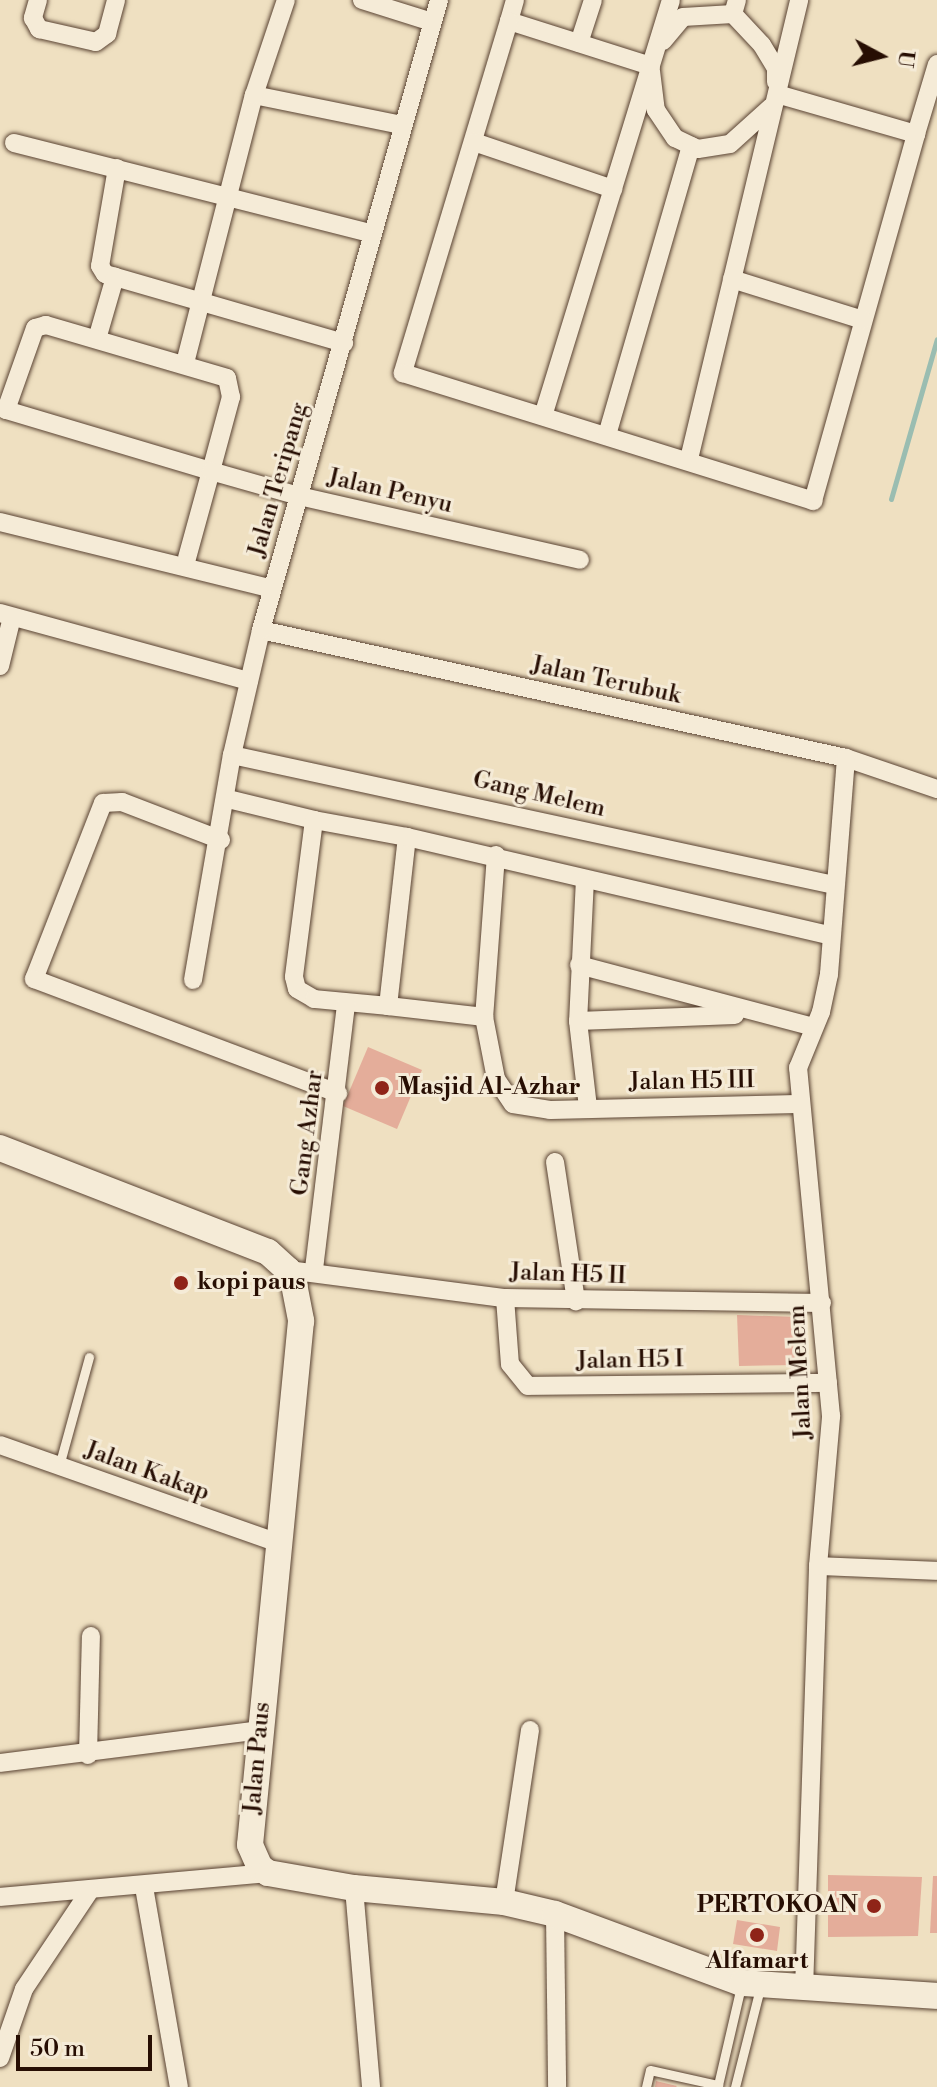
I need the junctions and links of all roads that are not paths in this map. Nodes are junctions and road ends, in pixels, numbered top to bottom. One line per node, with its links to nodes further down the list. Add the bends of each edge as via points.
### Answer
1 (38, 0): 2 (street, via 33,18 39,29 96,42 107,34)
2 (116, 0)
3 (286, 0): 17 (street)
4 (362, 0): 12 (street)
5 (439, 0): 12 (street, Jalan Teripang)
6 (515, 0): 11 (street)
7 (593, 0): 13 (street)
8 (671, 0): 15 (street)
9 (799, 0): 16 (street)
10 (735, 7): 15 (street, via 683,17 667,33); 16 (street, via 776,68)
11 (509, 21): 13 (street); 20 (street)
12 (432, 22): 18 (street, Jalan Teripang)
13 (579, 43): 15 (street)
14 (937, 64): 19 (street)
15 (651, 66): 22 (street, via 656,110 675,138); 24 (street)
16 (777, 94): 19 (street); 22 (street, via 766,115 730,144); 28 (street)
17 (254, 95): 18 (street); 25 (street)
18 (402, 125): 26 (street, Jalan Teripang)
19 (916, 134): 30 (street)
20 (474, 142): 24 (street); 34 (street, via 403,373)
21 (14, 143): 23 (street)
22 (691, 146): 35 (street)
23 (117, 168): 25 (street); 27 (street, via 100,266)
24 (613, 189): 34 (street)
25 (228, 197): 26 (street); 29 (street)
26 (373, 234): 32 (street, Jalan Teripang)
27 (115, 277): 29 (street); 31 (street)
28 (732, 279): 30 (street); 36 (street)
29 (200, 303): 32 (street); 33 (street)
30 (863, 320): 36 (street, via 813,501)
31 (97, 339): 33 (street); 37 (street, Jalan Penyu, via 46,325 35,328 6,410)
32 (344, 343): 38 (street, Jalan Teripang)
33 (185, 363): 37 (street, via 225,376 231,389)
34 (543, 416): 35 (street)
35 (607, 435): 36 (street)
36 (689, 459)
37 (211, 471): 38 (street, Jalan Penyu); 40 (street)
38 (299, 496): 41 (street, Jalan Penyu); 42 (street, Jalan Teripang)
39 (0, 522): 42 (street)
40 (187, 558)
41 (580, 560)
42 (272, 589): 44 (street, Jalan Teripang)
43 (6, 615): 45 (street); 46 (street)
44 (261, 630): 46 (street, Jalan Teripang); 48 (street, Jalan Terubuk)
45 (0, 666)
46 (249, 681): 47 (street, Jalan Teripang)
47 (232, 755): 50 (street, Jalan Teripang); 56 (street, Gang Melem)
48 (846, 758): 49 (street, Jalan Terubuk); 56 (street, Jalan Melem)
49 (937, 789)
50 (228, 799): 51 (street); 53 (street, Jalan Teripang)
51 (314, 820): 52 (street); 60 (street, via 294,977 297,989 309,998)
52 (407, 837): 54 (street); 61 (street)
53 (221, 840): 59 (street, Jalan Teripang); 66 (street, via 122,802 103,803 34,979)
54 (496, 855): 55 (street); 63 (street)
55 (585, 879): 57 (street); 58 (street)
56 (834, 885): 57 (street, Jalan Melem)
57 (831, 936): 65 (street, Jalan Melem, via 826,993)
58 (579, 965): 62 (street); 64 (street)
59 (193, 980)
60 (346, 1003): 61 (street); 66 (street, Gang Azhar)
61 (388, 1006): 63 (street)
62 (753, 1014): 64 (street); 65 (street)
63 (484, 1017): 68 (street, Jalan H5 III, via 496,1079 513,1104 550,1110)
64 (578, 1021): 68 (street)
65 (814, 1027): 67 (street, Jalan Melem, via 800,1055)
66 (338, 1093): 71 (street, Gang Azhar)
67 (798, 1104): 68 (street, Jalan H5 III); 74 (street, Jalan Melem)
68 (588, 1108)
69 (0, 1148): 71 (main road, via 246,1243)
70 (555, 1162): 73 (street)
71 (301, 1270): 72 (street, Jalan H5 II); 79 (main road, Jalan Paus, via 301,1321)
72 (505, 1298): 73 (street, Jalan H5 II); 76 (street, Jalan H5 I, via 510,1364 528,1386)
73 (576, 1301): 74 (street, Jalan H5 II)
74 (822, 1303): 76 (street, Jalan Melem)
75 (89, 1357): 78 (lane)
76 (828, 1383): 80 (street, Jalan Melem, via 830,1442)
77 (0, 1445): 78 (street, Jalan Kakap)
78 (59, 1466): 79 (street, Jalan Kakap)
79 (279, 1543): 83 (main road, Jalan Paus)
80 (818, 1566): 81 (street); 95 (street, Jalan Melem)
81 (937, 1571)
82 (91, 1636): 85 (street)
83 (260, 1730): 85 (street); 87 (main road, Jalan Paus, via 250,1845 254,1861)
84 (530, 1730): 92 (street)
85 (88, 1755): 86 (street)
86 (0, 1763)
87 (268, 1873): 88 (street); 89 (main road)
88 (144, 1887): 90 (street); 98 (street)
89 (354, 1888): 92 (main road); 99 (street)
90 (89, 1892): 91 (street); 97 (street, via 24,1989)
91 (0, 1897)
92 (504, 1902): 93 (main road)
93 (555, 1914): 94 (main road); 100 (street)
94 (751, 1984): 95 (main road); 101 (lane, via 718,2085 650,2070); 102 (lane)
95 (804, 1990): 96 (main road)
96 (937, 1996)
97 (0, 2058)
98 (179, 2087)
99 (371, 2087)
100 (557, 2087)
101 (646, 2087)
102 (735, 2087)

